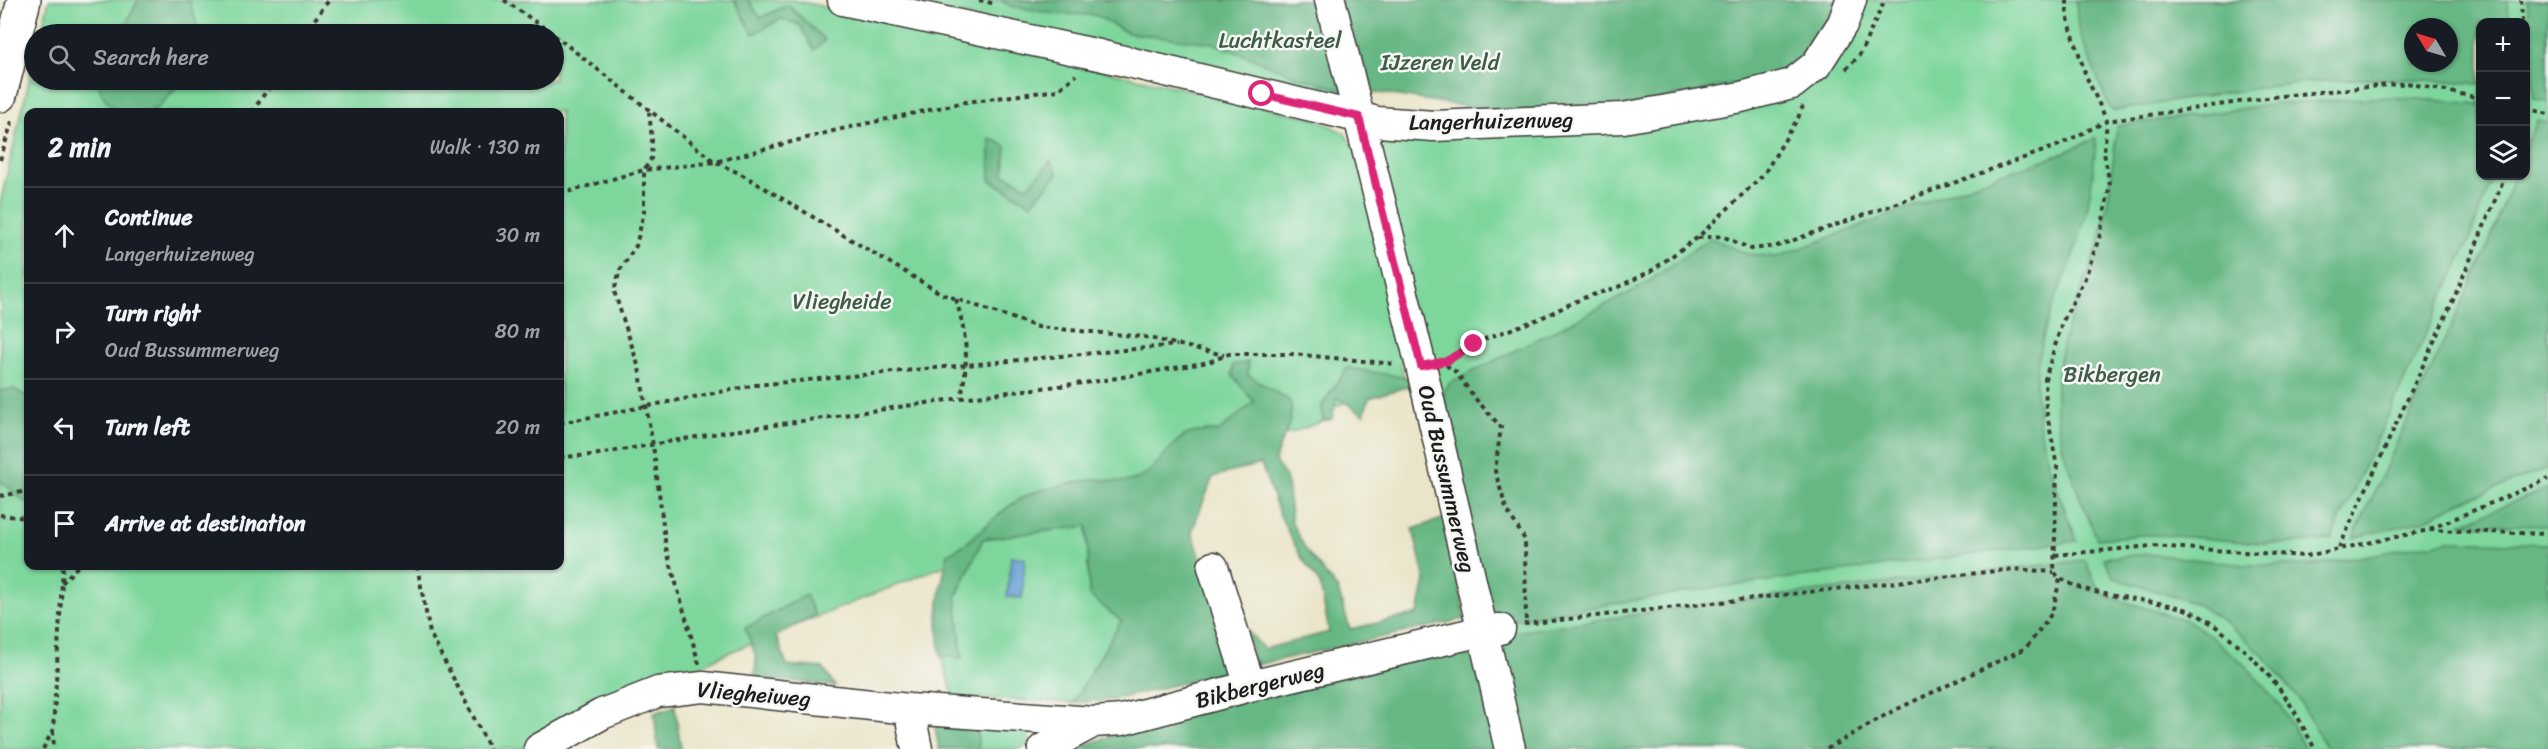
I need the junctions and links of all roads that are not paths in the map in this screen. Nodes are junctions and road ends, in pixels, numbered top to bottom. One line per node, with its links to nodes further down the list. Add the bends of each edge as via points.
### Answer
1 (24, 0): 5 (main road)
2 (843, 0): 6 (street, Langerhuizenweg)
3 (1330, 0): 6 (street, Oud Bussummerweg)
4 (1851, 0): 6 (street, Langerhuizenweg, via 1843,23 1816,65 1792,84 1741,97 1623,118 1434,126)
5 (0, 94)
6 (1359, 117): 8 (street, Oud Bussummerweg, via 1421,366)
7 (1213, 567): 9 (street)
8 (1503, 628): 9 (street, Bikbergerweg); 15 (street, Oud Bussummerweg)
9 (1250, 686): 11 (street, Bikbergerweg, via 1122,720)
10 (909, 709): 11 (street, Vliegheiweg); 12 (street, Vliegheiweg, via 703,687 658,692 602,714); 13 (street)
11 (1094, 722): 14 (street, Bikbergerweg)
12 (539, 749)
13 (918, 749)
14 (1042, 749)
15 (1510, 749)

